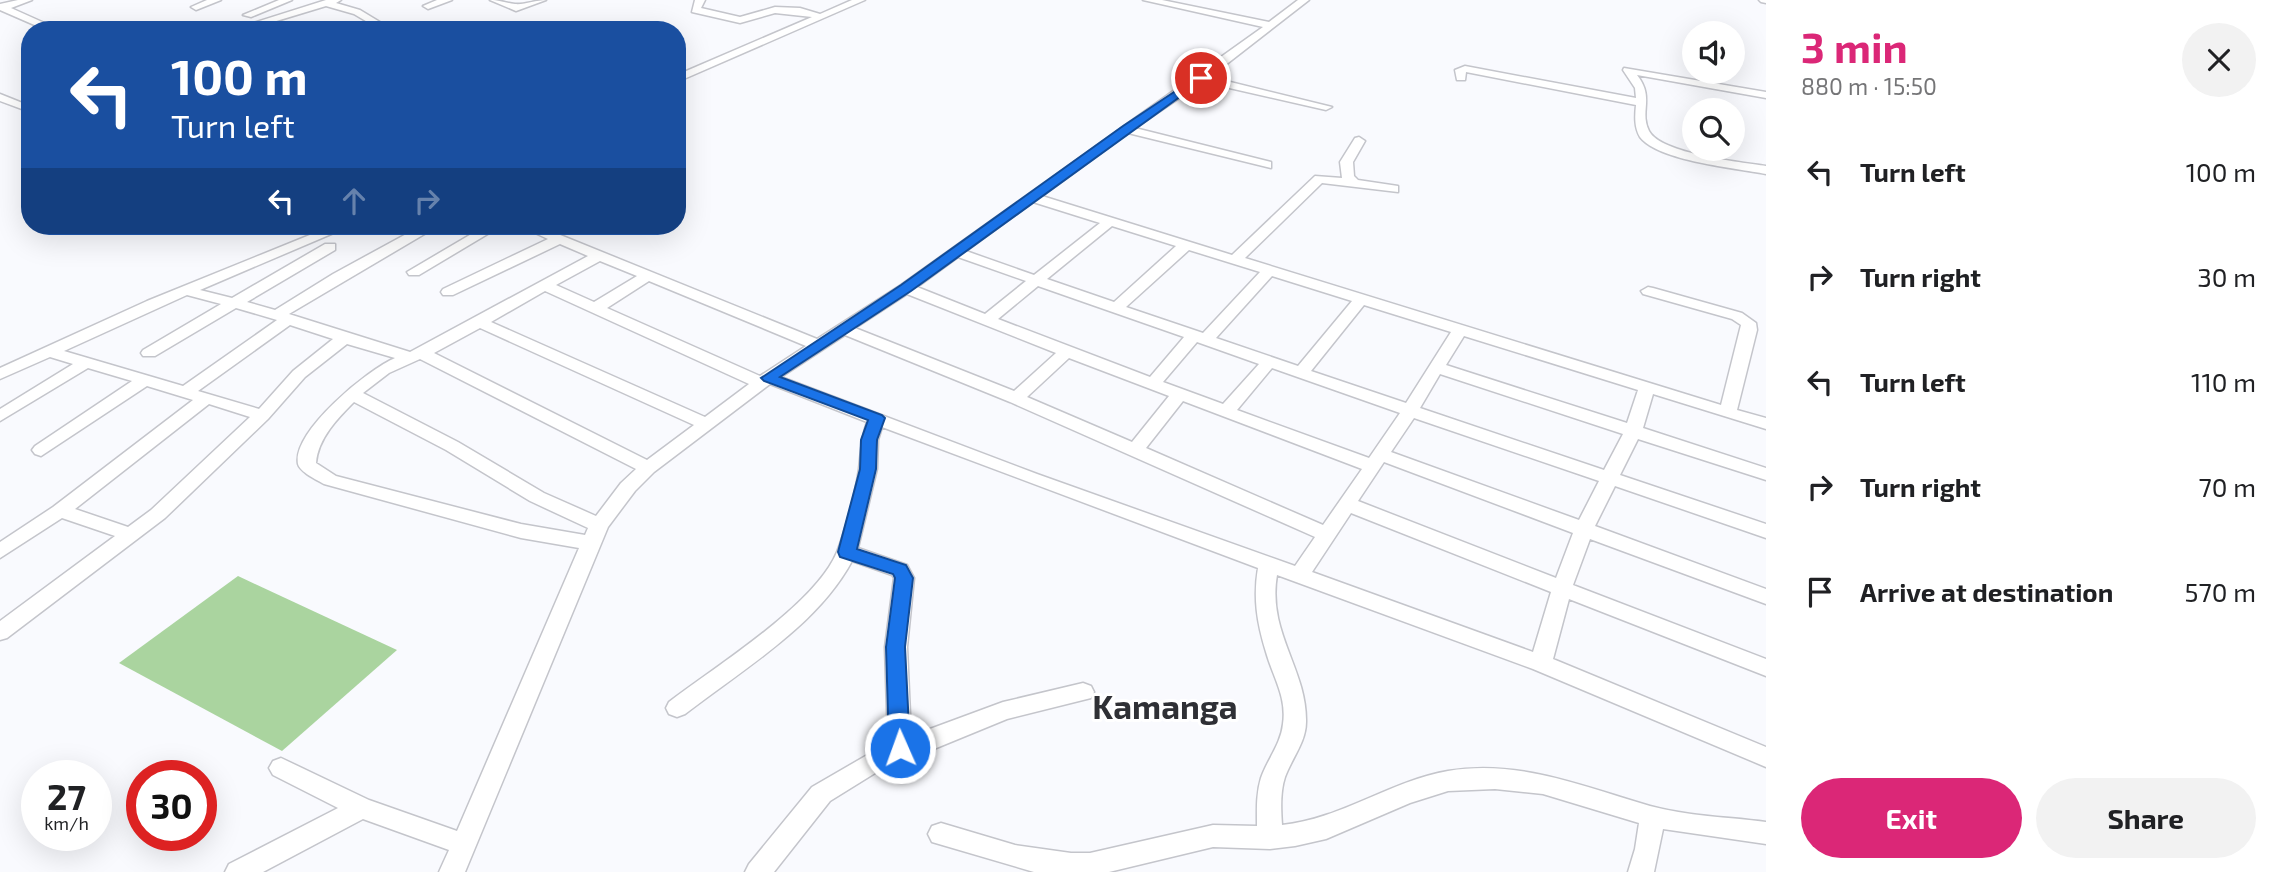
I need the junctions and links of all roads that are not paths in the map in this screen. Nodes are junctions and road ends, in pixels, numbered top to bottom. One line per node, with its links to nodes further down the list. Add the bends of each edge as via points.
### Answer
1 (27, 0): 14 (street)
2 (216, 0): 13 (street)
3 (287, 0): 15 (street)
4 (447, 0): 12 (street)
5 (495, 0): 6 (street, via 519,8)
6 (541, 0)
7 (699, 0): 16 (street, via 695,10 734,20 779,9)
8 (860, 0): 16 (street)
9 (1148, 0): 20 (street)
10 (1304, 0): 20 (street)
11 (331, 1): 18 (street); 19 (street)
12 (428, 6)
13 (197, 7)
14 (1, 8): 17 (street)
15 (248, 15)
16 (822, 17): 21 (street)
17 (33, 21)
18 (265, 21)
19 (372, 21)
20 (1269, 25): 22 (street)
21 (686, 75)
22 (1201, 78): 28 (street); 29 (street)
23 (1461, 78): 26 (street, via 1460,70 1465,69)
24 (1766, 95): 26 (street, via 1630,69 1641,91)
25 (2, 99): 27 (street)
26 (1640, 102): 32 (street, via 1642,126 1654,143)
27 (21, 106)
28 (1326, 107)
29 (1126, 129): 31 (street); 35 (street)
30 (1359, 141): 33 (street, via 1344,168)
31 (1267, 165)
32 (1766, 170)
33 (1353, 183): 34 (street); 46 (street, via 1315,181)
34 (1393, 188)
35 (1031, 197): 36 (street); 44 (street)
36 (1110, 221): 42 (street); 50 (street)
37 (323, 235): 53 (street)
38 (415, 235): 60 (street, via 338,277)
39 (478, 235): 48 (street)
40 (550, 235): 41 (street)
41 (560, 239): 45 (street); 55 (street)
42 (1186, 244): 46 (street); 59 (street)
43 (330, 247): 57 (street)
44 (956, 252): 50 (street); 52 (street)
45 (598, 256): 49 (street); 51 (street)
46 (1236, 259): 47 (street)
47 (1270, 270): 56 (street); 66 (street)
48 (414, 272)
49 (648, 276): 58 (street); 67 (street)
50 (1037, 281): 59 (street); 61 (street)
51 (544, 285): 58 (street); 62 (street)
52 (906, 288): 61 (street); 63 (street)
53 (189, 291): 57 (street); 68 (street)
54 (1647, 291): 88 (street, via 1748,323)
55 (448, 292)
56 (1362, 298): 64 (street); 76 (street)
57 (234, 303): 60 (street); 70 (street)
58 (597, 307): 78 (street)
59 (1116, 308): 66 (street)
60 (283, 317): 65 (street); 81 (street)
61 (987, 320): 69 (street)
62 (480, 322): 71 (street); 92 (street)
63 (844, 329): 67 (street); 84 (street)
64 (1460, 329): 74 (street); 80 (street)
65 (344, 338): 71 (street); 89 (street, via 299,374)
66 (1199, 338): 72 (street); 79 (street)
67 (819, 346): 78 (street)
68 (51, 352): 73 (street); 75 (street)
69 (1067, 352): 79 (street); 84 (street)
70 (149, 353)
71 (416, 355): 82 (street, via 375,375); 98 (street)
72 (1269, 362): 76 (street); 87 (street)
73 (85, 363): 77 (street); 90 (street)
74 (1437, 368): 86 (street); 94 (street)
75 (2, 372)
76 (1301, 373): 86 (street)
77 (145, 380): 81 (street); 95 (street)
78 (765, 380): 91 (street); 92 (street)
79 (1153, 384): 83 (street)
80 (1647, 387): 88 (street); 94 (street)
81 (186, 391): 85 (street)
82 (352, 394): 106 (street, via 452,446); 106 (street, via 310,445 305,457 314,471 330,480 499,525)
83 (1180, 394): 87 (street); 96 (street)
84 (1016, 398): 96 (street)
85 (205, 399): 89 (street); 102 (street)
86 (1410, 410): 97 (street); 100 (street)
87 (1226, 412): 97 (street)
88 (1728, 412): 93 (street)
89 (262, 415): 105 (street)
90 (0, 416)
91 (877, 418): 109 (street); 110 (street)
92 (706, 424): 98 (street)
93 (1766, 424)
94 (1633, 430): 99 (street); 100 (street)
95 (41, 450)
96 (1135, 450): 107 (street)
97 (1376, 460): 101 (street); 103 (street)
98 (648, 468): 106 (street, via 628,487)
99 (1766, 474)
100 (1611, 477): 103 (street); 104 (street)
101 (1347, 504): 107 (street); 112 (street)
102 (60, 511): 105 (street); 108 (street)
103 (1584, 529): 112 (street); 113 (street)
104 (1766, 531)
105 (131, 534): 114 (street)
106 (595, 534): 127 (street)
107 (1326, 534): 111 (street)
108 (0, 551)
109 (847, 552): 118 (street, via 831,581 804,611); 119 (street, via 900,570 904,578 896,647)
110 (1269, 563): 111 (street); 126 (street, via 1265,608 1293,691 1295,724 1273,778)
111 (1300, 574): 115 (street)
112 (1562, 588): 115 (street); 116 (street)
113 (1766, 597)
114 (0, 632)
115 (1541, 663): 120 (street)
116 (1766, 668)
117 (1083, 692): 119 (street, via 1003,711)
118 (677, 708)
119 (900, 748): 130 (street, via 821,794)
120 (1766, 757)
121 (281, 768): 122 (street)
122 (361, 808): 127 (street); 128 (street)
123 (1652, 817): 124 (street); 126 (street, via 1543,784 1448,781 1326,828); 131 (street)
124 (1766, 833)
125 (941, 834): 126 (street, via 1070,866 1213,836)
126 (1270, 838)
127 (464, 844): 129 (street)
128 (237, 872)
129 (452, 872)
130 (758, 872)
131 (1641, 872)

